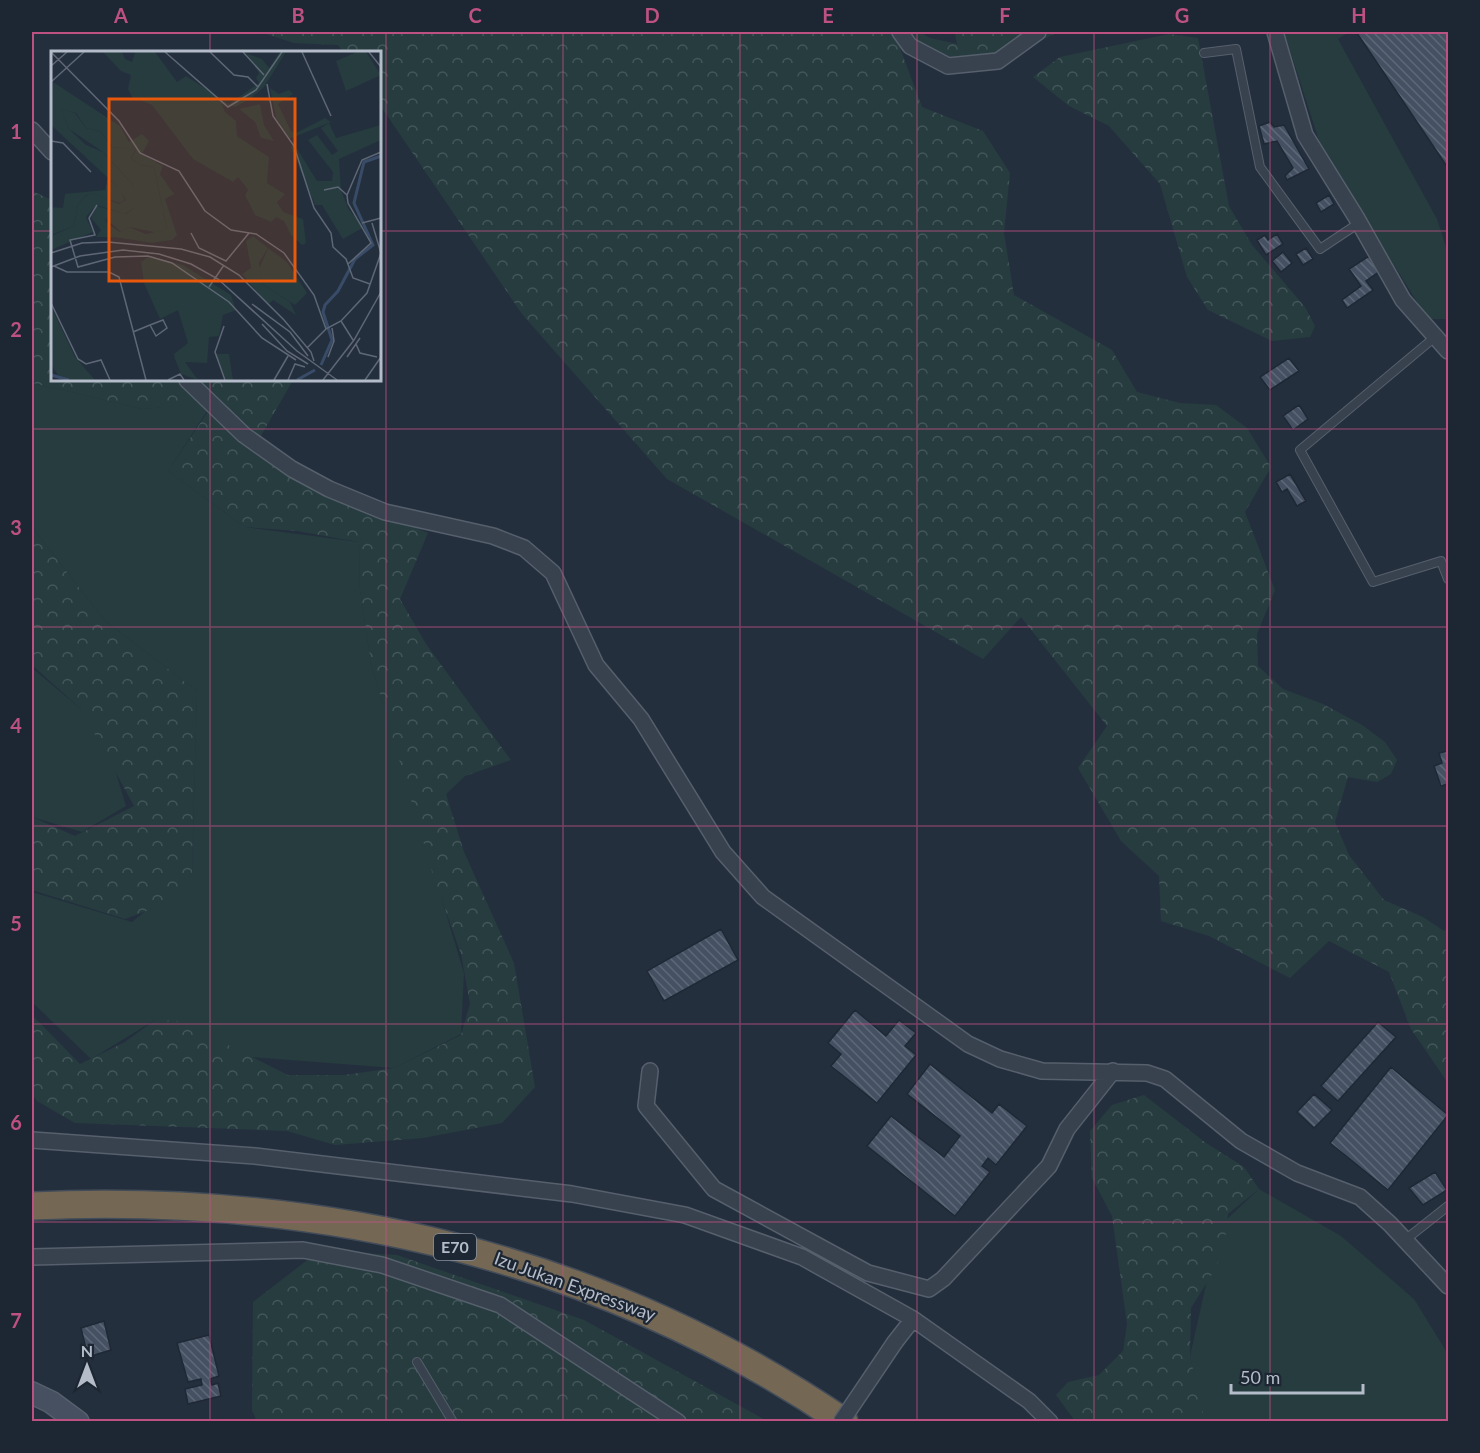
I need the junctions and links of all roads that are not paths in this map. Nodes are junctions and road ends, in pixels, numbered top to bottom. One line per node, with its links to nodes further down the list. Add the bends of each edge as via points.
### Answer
1 (900, 32): 2 (street, via 910,46 948,66 998,61)
2 (1038, 32)
3 (1275, 32): 7 (street, via 1305,135)
4 (1204, 53): 7 (lane, via 1236,49 1260,167 1320,249)
5 (32, 130): 6 (street)
6 (51, 152)
7 (1359, 223): 8 (street, via 1403,300)
8 (1435, 337): 9 (street); 11 (lane, via 1300,450 1373,582 1441,561)
9 (1449, 351)
10 (188, 381): 13 (street, via 244,435 329,489 386,512 493,536 524,548 553,573 596,665 641,719 723,852 763,897 968,1044 1000,1059 1042,1071)
11 (1449, 579)
12 (650, 1071): 20 (street, via 646,1106 714,1189)
13 (1113, 1071): 18 (street, via 1147,1073 1165,1079 1241,1141 1297,1173 1360,1197); 20 (street, via 1068,1129 1049,1166 943,1279 929,1289)
14 (32, 1140): 22 (street, via 255,1156 572,1194 685,1215 802,1257)
15 (32, 1206): 30 (highway, Izu Jukan Expressway / E70, via 107,1203 217,1207 397,1232 527,1268 646,1311 732,1353 802,1393)
16 (1449, 1206): 18 (lane)
17 (32, 1216): 29 (highway, Izu Jukan Expressway / E70, via 103,1213 216,1218 310,1227 395,1242 497,1269 642,1322 729,1364)
18 (1405, 1240): 21 (street)
19 (32, 1257): 28 (street, via 303,1250 382,1265 500,1305)
20 (868, 1273): 22 (street)
21 (1449, 1286)
22 (860, 1291): 23 (street)
23 (913, 1319): 30 (street, bridge); 31 (street, via 1029,1401)
24 (417, 1362): 27 (lane)
25 (32, 1393): 26 (street)
26 (78, 1422)
27 (453, 1422)
28 (678, 1422)
29 (819, 1422)
30 (842, 1422)
31 (1050, 1422)

